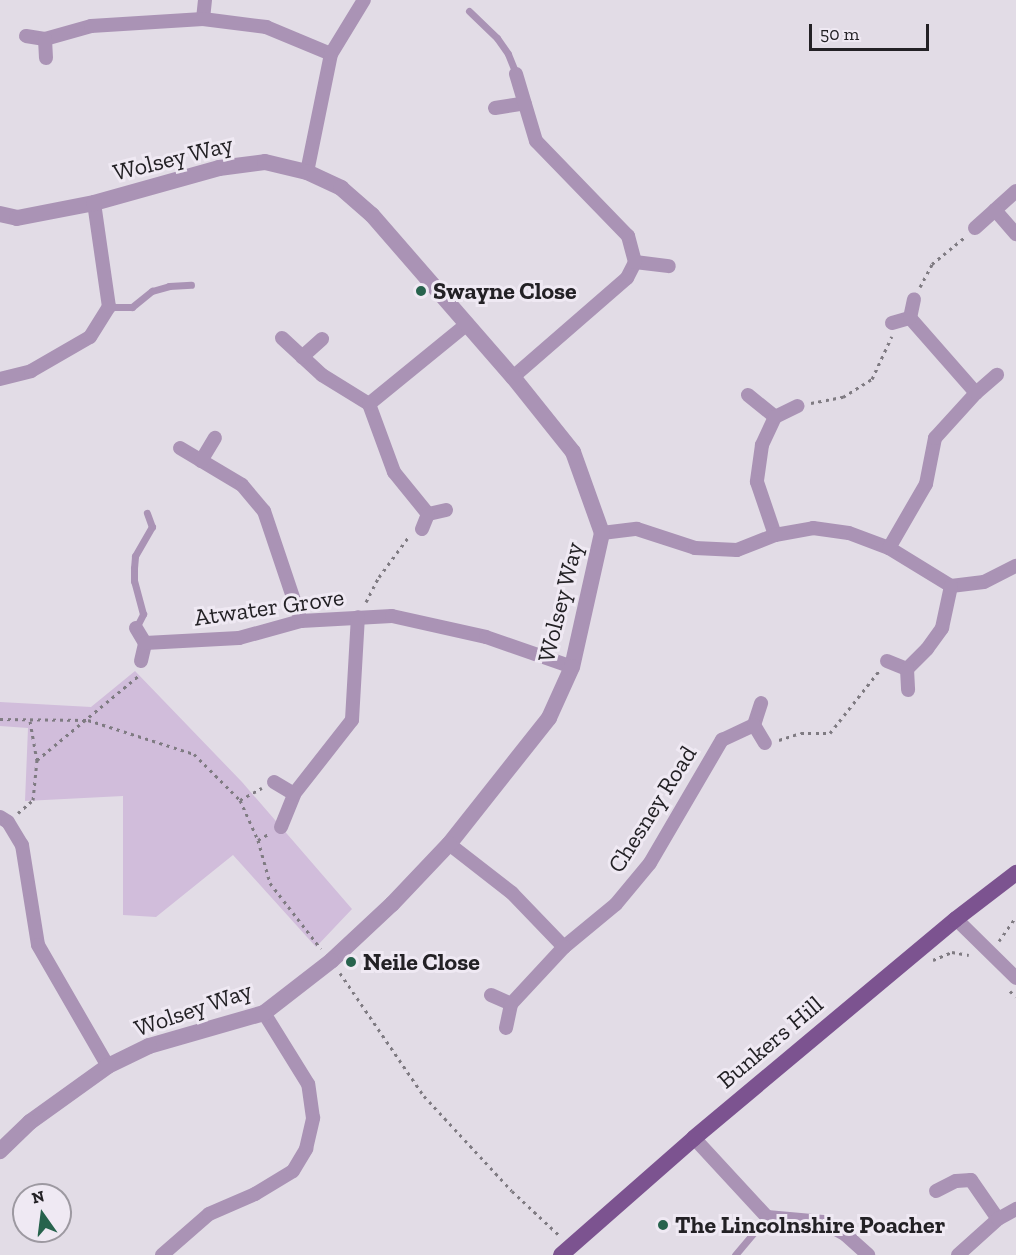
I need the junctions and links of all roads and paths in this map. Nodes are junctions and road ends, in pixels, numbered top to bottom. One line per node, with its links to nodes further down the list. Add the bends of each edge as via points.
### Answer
1 (205, 0): 4 (street)
2 (364, 0): 7 (street)
3 (469, 11): 9 (lane, via 497,38)
4 (203, 19): 6 (street, via 91,26); 7 (street, via 266,27)
5 (26, 36): 6 (street)
6 (45, 39): 8 (street)
7 (331, 54): 12 (street)
8 (46, 58)
9 (516, 74): 10 (street)
10 (525, 103): 11 (street); 19 (street, via 536,141 628,236)
11 (495, 108)
12 (307, 172): 14 (street, Wolsey Way, via 265,162 219,168); 26 (street, Wolsey Way, via 341,188 372,215)
13 (1016, 191): 15 (street)
14 (94, 203): 16 (street, Wolsey Way, via 17,218); 23 (street)
15 (994, 210): 17 (street); 18 (street)
16 (0, 214)
17 (975, 228): 22 (path, via 932,264)
18 (1016, 234)
19 (635, 262): 20 (street); 31 (street, via 627,278)
20 (669, 266)
21 (191, 285): 23 (lane, via 152,291 132,307)
22 (914, 299): 24 (street)
23 (109, 307): 32 (street, via 90,337 31,371)
24 (910, 318): 25 (street); 33 (street)
25 (892, 322): 36 (path, via 894,332 872,379 843,397)
26 (467, 324): 31 (street, Wolsey Way); 35 (street)
27 (282, 338): 29 (street)
28 (322, 339): 29 (street)
29 (302, 357): 35 (street, via 322,375)
30 (997, 375): 33 (street)
31 (513, 376): 45 (street, Wolsey Way, via 573,452)
32 (0, 379)
33 (976, 393): 47 (street, via 935,438 926,484)
34 (748, 394): 37 (street)
35 (369, 404): 43 (street, via 394,472)
36 (798, 406): 37 (street)
37 (775, 417): 46 (street, via 762,446 757,482)
38 (215, 438): 40 (street)
39 (180, 448): 40 (street)
40 (201, 461): 51 (street, via 242,485 264,511)
41 (446, 510): 43 (street)
42 (147, 513): 52 (lane, via 152,527 135,556 134,581 143,605)
43 (428, 514): 44 (street)
44 (422, 528): 50 (path, via 409,536 393,556)
45 (602, 533): 46 (street, via 637,529 695,548 737,550); 56 (street, Wolsey Way)
46 (775, 535): 47 (street, via 813,528 849,533)
47 (889, 548): 49 (street)
48 (1016, 566): 49 (street, via 984,582)
49 (951, 586): 57 (street, via 942,628)
50 (358, 617): 51 (street, Atwater Grove); 56 (street, Atwater Grove, via 392,616 486,637); 67 (street, via 352,720)
51 (301, 621): 53 (street, Atwater Grove, via 239,638)
52 (136, 627): 53 (street)
53 (145, 643): 54 (street)
54 (141, 661): 61 (path, via 138,676)
55 (887, 661): 57 (street); 64 (path, via 830,733 801,733)
56 (572, 667): 71 (street, Wolsey Way, via 549,718)
57 (907, 669): 58 (street)
58 (908, 690)
59 (761, 704): 63 (street)
60 (0, 718): 62 (path)
61 (88, 720): 62 (path); 65 (path); 68 (path, via 194,754)
62 (30, 721): 65 (path)
63 (754, 725): 64 (street); 76 (street, Chesney Road, via 722,740 650,863 616,904)
64 (765, 743)
65 (37, 760): 69 (path, via 33,800)
66 (274, 782): 67 (street); 68 (path)
67 (294, 794): 70 (street)
68 (240, 800): 77 (path, via 258,840 270,884)
69 (4, 820): 83 (street, via 22,845 38,945)
70 (281, 827)
71 (449, 844): 76 (street, via 512,893); 77 (street, Wolsey Way)
72 (1016, 873): 74 (main road, Bunkers Hill)
73 (1016, 917): 75 (path)
74 (956, 919): 78 (street); 84 (main road, Bunkers Hill)
75 (998, 943)
76 (564, 947): 80 (street, Chesney Road)
77 (331, 961): 81 (street, Wolsey Way); 90 (path, via 424,1096 512,1191 562,1238)
78 (1016, 978)
79 (491, 994): 80 (street)
80 (511, 1004): 82 (street)
81 (264, 1013): 83 (street, Wolsey Way, via 148,1046); 91 (street, via 308,1084 313,1118 306,1149 293,1171 255,1194 209,1214)
82 (506, 1028)
83 (108, 1066): 85 (street, Wolsey Way, via 30,1122)
84 (694, 1138): 88 (street); 92 (main road, Bunkers Hill)
85 (0, 1151)
86 (936, 1191): 89 (street, via 956,1181 971,1180)
87 (1016, 1209): 89 (street)
88 (767, 1217): 93 (lane); 94 (street, via 823,1222 846,1235)
89 (999, 1219): 95 (street)
90 (568, 1233)
91 (164, 1254)
92 (561, 1255)
93 (735, 1255)
94 (868, 1255)
95 (958, 1255)

